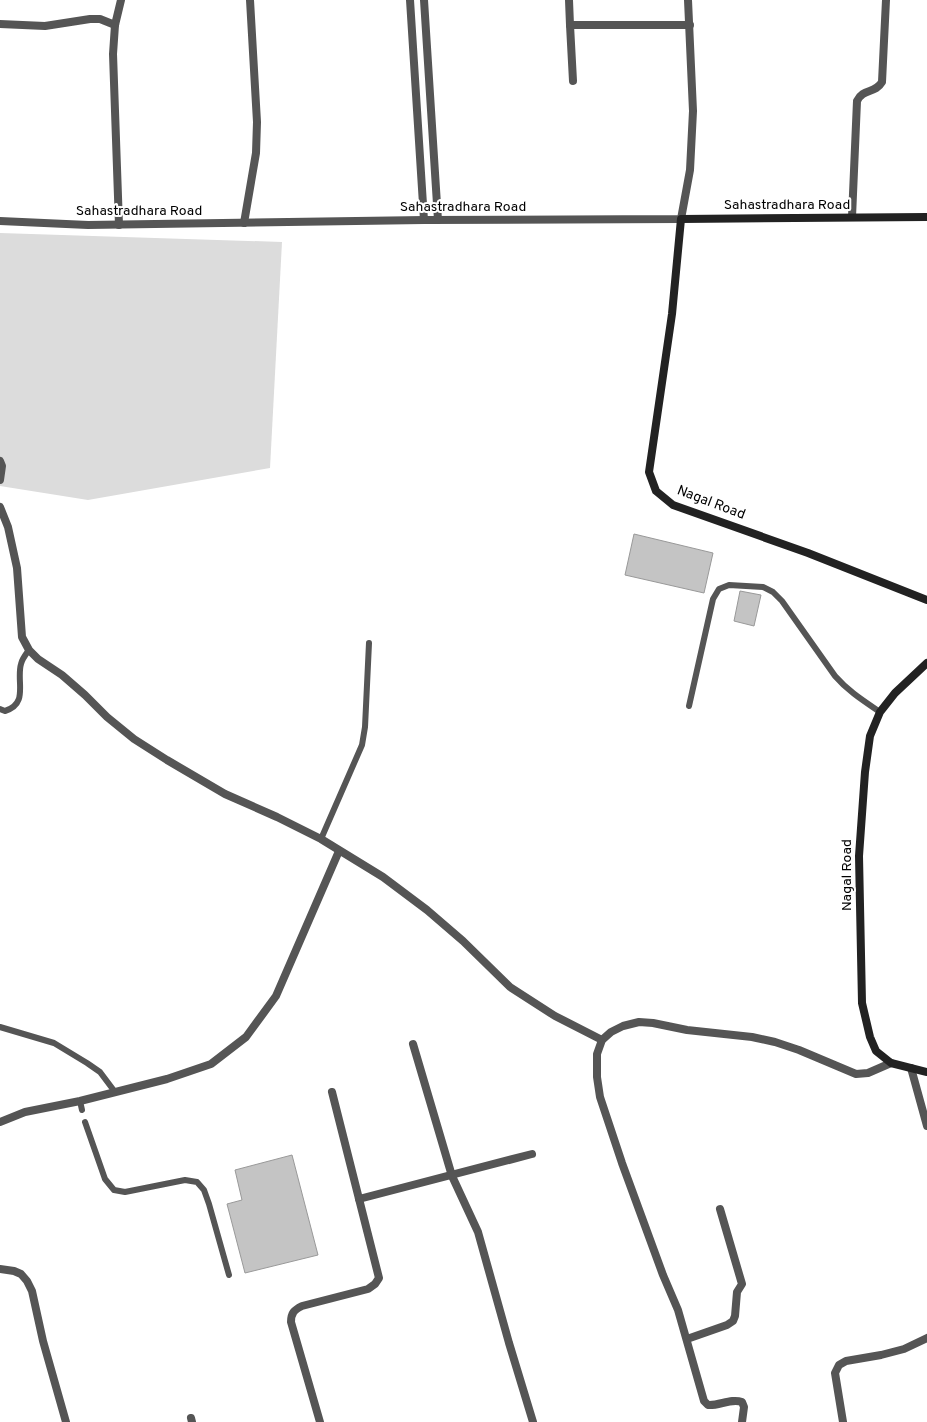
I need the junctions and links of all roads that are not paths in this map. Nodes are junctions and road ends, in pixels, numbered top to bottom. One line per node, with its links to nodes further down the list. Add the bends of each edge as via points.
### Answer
1 (121, 0): 9 (street)
2 (250, 0): 19 (street, via 257,122 256,153)
3 (410, 0): 16 (street)
4 (424, 0): 17 (street)
5 (569, 0): 10 (street)
6 (688, 0): 11 (street)
7 (886, 0): 15 (street, via 882,82 872,91 864,92 857,101)
8 (0, 24): 9 (street, via 44,26 100,19)
9 (115, 25): 20 (street, via 113,54)
10 (570, 25): 11 (street); 12 (street)
11 (690, 25): 14 (street, via 693,111 690,170)
12 (573, 81)
13 (927, 217): 15 (main road, Sahastradhara Road)
14 (681, 218): 15 (main road, Sahastradhara Road); 17 (street, Sahastradhara Road); 24 (main road, Nagal Road, via 672,314 649,472 656,491 673,505 808,553)
15 (852, 218)
16 (424, 220): 17 (street, Sahastradhara Road); 19 (street, Sahastradhara Road)
17 (438, 220)
18 (0, 221): 20 (street, Sahastradhara Road)
19 (244, 223): 20 (street, Sahastradhara Road)
20 (119, 225)
21 (0, 461): 22 (street)
22 (0, 480)
23 (0, 507): 26 (street, via 8,527 17,568 22,637)
24 (927, 600)
25 (369, 643): 31 (lane, via 362,745)
26 (29, 650): 29 (lane, via 20,664 21,691 17,703 12,709); 31 (street, via 134,739 225,794)
27 (927, 663): 30 (main road, Nagal Road, via 895,693)
28 (689, 706): 30 (lane, via 713,599 720,589 729,585 763,587 773,592 834,676 850,692)
29 (0, 709)
30 (880, 712): 36 (main road, Nagal Road, via 870,736 859,856 862,1003 876,1051)
31 (321, 839): 32 (street)
32 (339, 851): 34 (street, via 384,877 427,910 510,987 555,1016); 39 (street, via 276,996 246,1037 211,1064 167,1079)
33 (0, 1027): 39 (lane, via 54,1043 100,1072)
34 (602, 1040): 36 (street, via 623,1026 639,1022 653,1023 775,1042 856,1074 868,1073); 53 (street, via 597,1054 600,1097)
35 (413, 1044): 47 (street)
36 (891, 1062): 37 (main road, Nagal Road)
37 (911, 1068): 38 (main road, Nagal Road); 45 (street)
38 (927, 1072)
39 (115, 1092): 41 (street)
40 (332, 1092): 48 (street)
41 (80, 1101): 42 (lane); 43 (street, via 25,1112)
42 (82, 1110)
43 (0, 1122)
44 (85, 1122): 51 (lane, via 105,1180 114,1190 125,1192 185,1180 197,1182 204,1190 209,1204)
45 (927, 1126)
46 (532, 1154): 47 (street)
47 (452, 1176): 48 (street); 56 (street, via 478,1232)
48 (359, 1199): 55 (street, via 377,1270 378,1278 375,1284 368,1289 302,1306 291,1315)
49 (720, 1209): 53 (street, via 742,1284 737,1292 735,1316 727,1326)
50 (0, 1269): 54 (street, via 21,1274 32,1290 43,1341)
51 (229, 1275)
52 (927, 1338): 58 (street, via 904,1349 846,1361 839,1365 835,1372)
53 (687, 1339): 57 (street, via 704,1401 708,1405 737,1400 742,1402)
54 (66, 1422)
55 (320, 1422)
56 (533, 1422)
57 (742, 1422)
58 (843, 1422)

